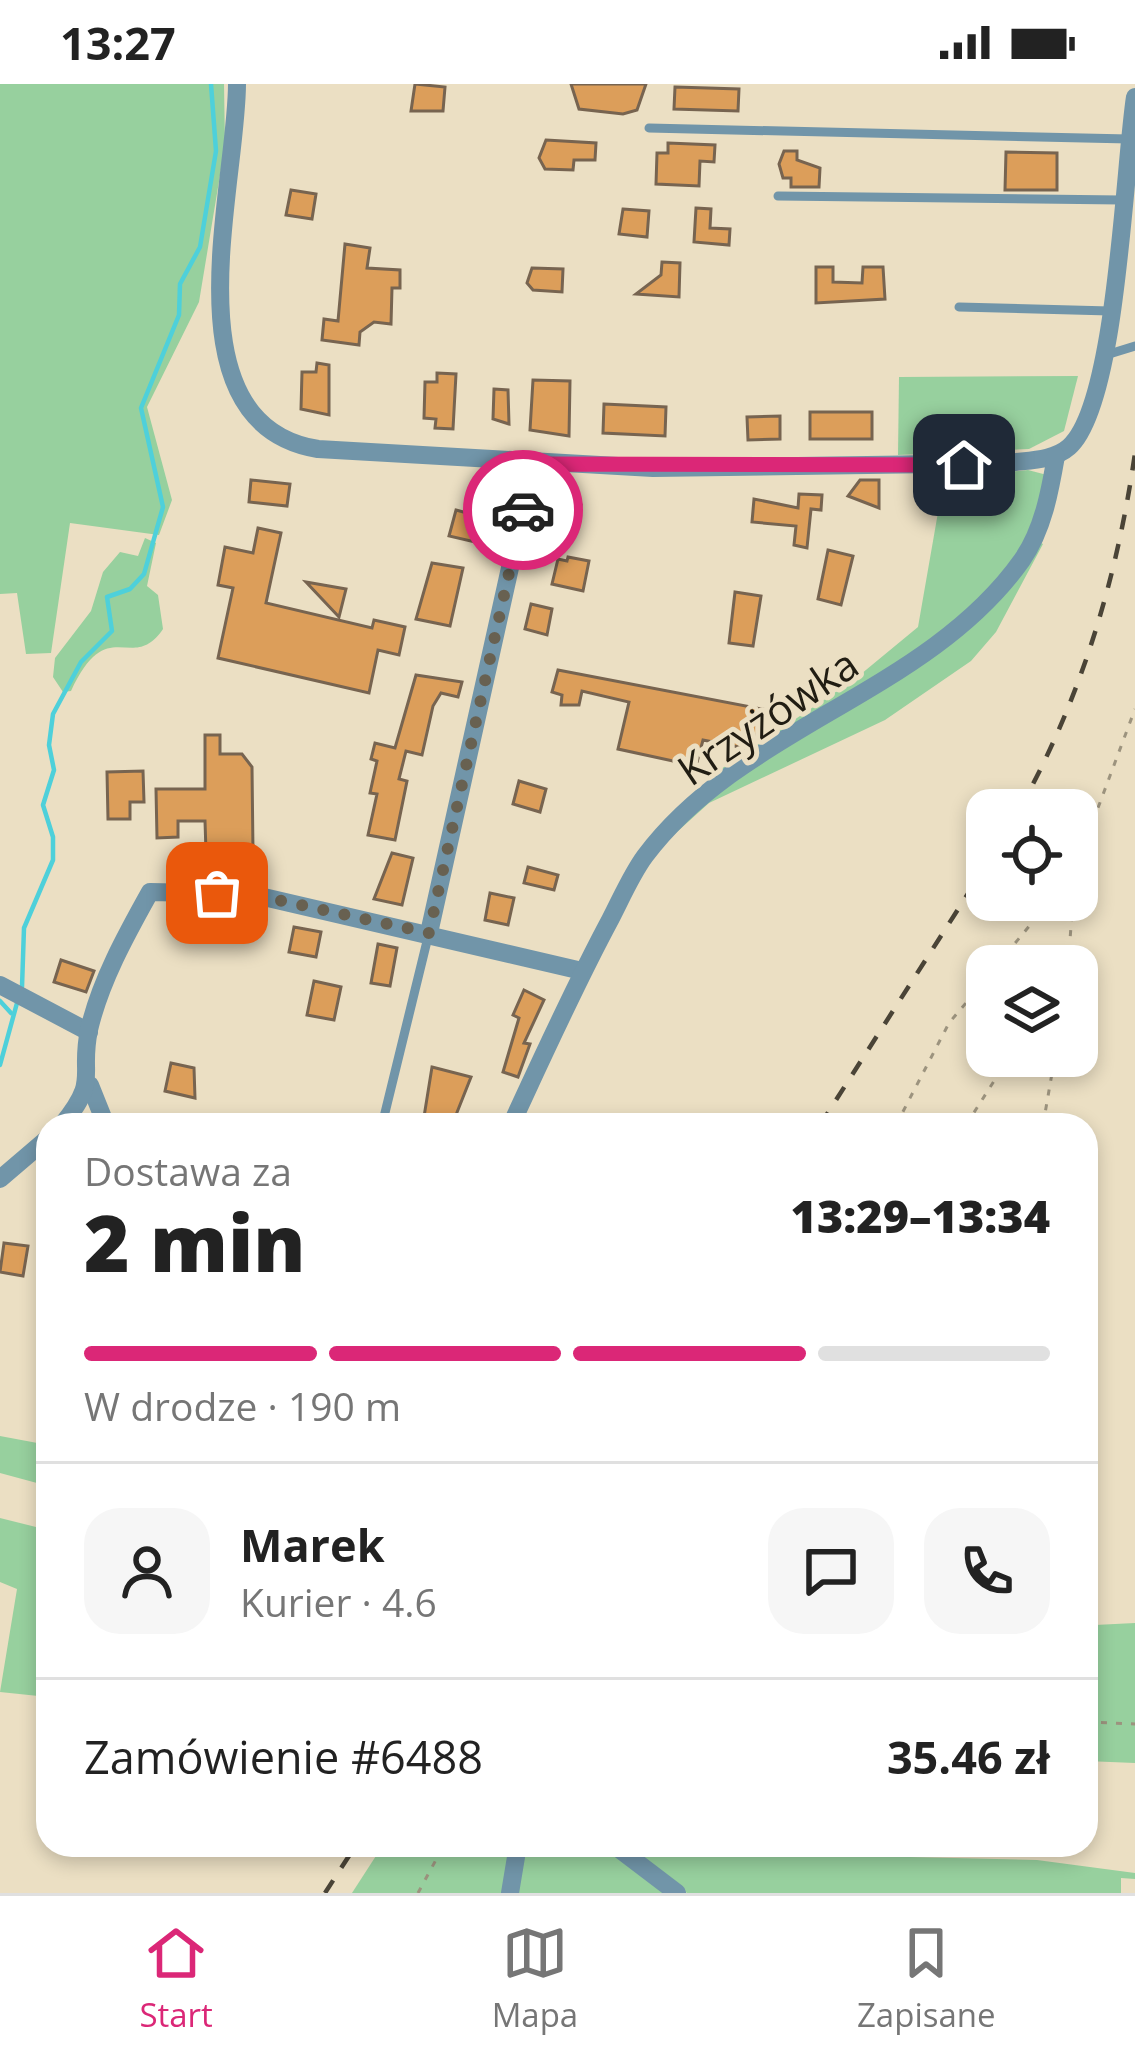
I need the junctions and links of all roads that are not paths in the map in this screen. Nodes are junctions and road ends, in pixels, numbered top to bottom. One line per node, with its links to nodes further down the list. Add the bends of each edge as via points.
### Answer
1 (237, 84): 12 (street, via 217,305 256,419 278,440 318,449)
2 (1135, 97): 4 (street)
3 (650, 128): 4 (lane)
4 (1129, 139): 6 (street)
5 (778, 196): 6 (lane)
6 (1121, 200): 8 (street)
7 (959, 307): 8 (lane)
8 (1110, 311): 10 (street)
9 (1135, 346): 10 (lane)
10 (1105, 356): 11 (street, via 1084,425)
11 (1056, 456): 12 (street, via 842,469); 14 (street, Krzyżówka, via 1022,560 908,664 718,782 645,856)
12 (533, 464): 13 (street)
13 (429, 933): 14 (street); 16 (street, via 250,894 150,892); 20 (lane)
14 (582, 971): 21 (street, Krzyżówka)
15 (3, 987): 16 (street)
16 (88, 1032): 17 (street)
17 (90, 1085): 18 (street); 19 (street)
18 (70, 1113)
19 (101, 1113)
20 (385, 1113)
21 (517, 1113)
22 (36, 1148): 24 (street)
23 (36, 1160): 24 (street)
24 (6, 1173)
25 (516, 1857): 27 (street)
26 (630, 1857): 28 (street)
27 (510, 1893)
28 (677, 1893)

